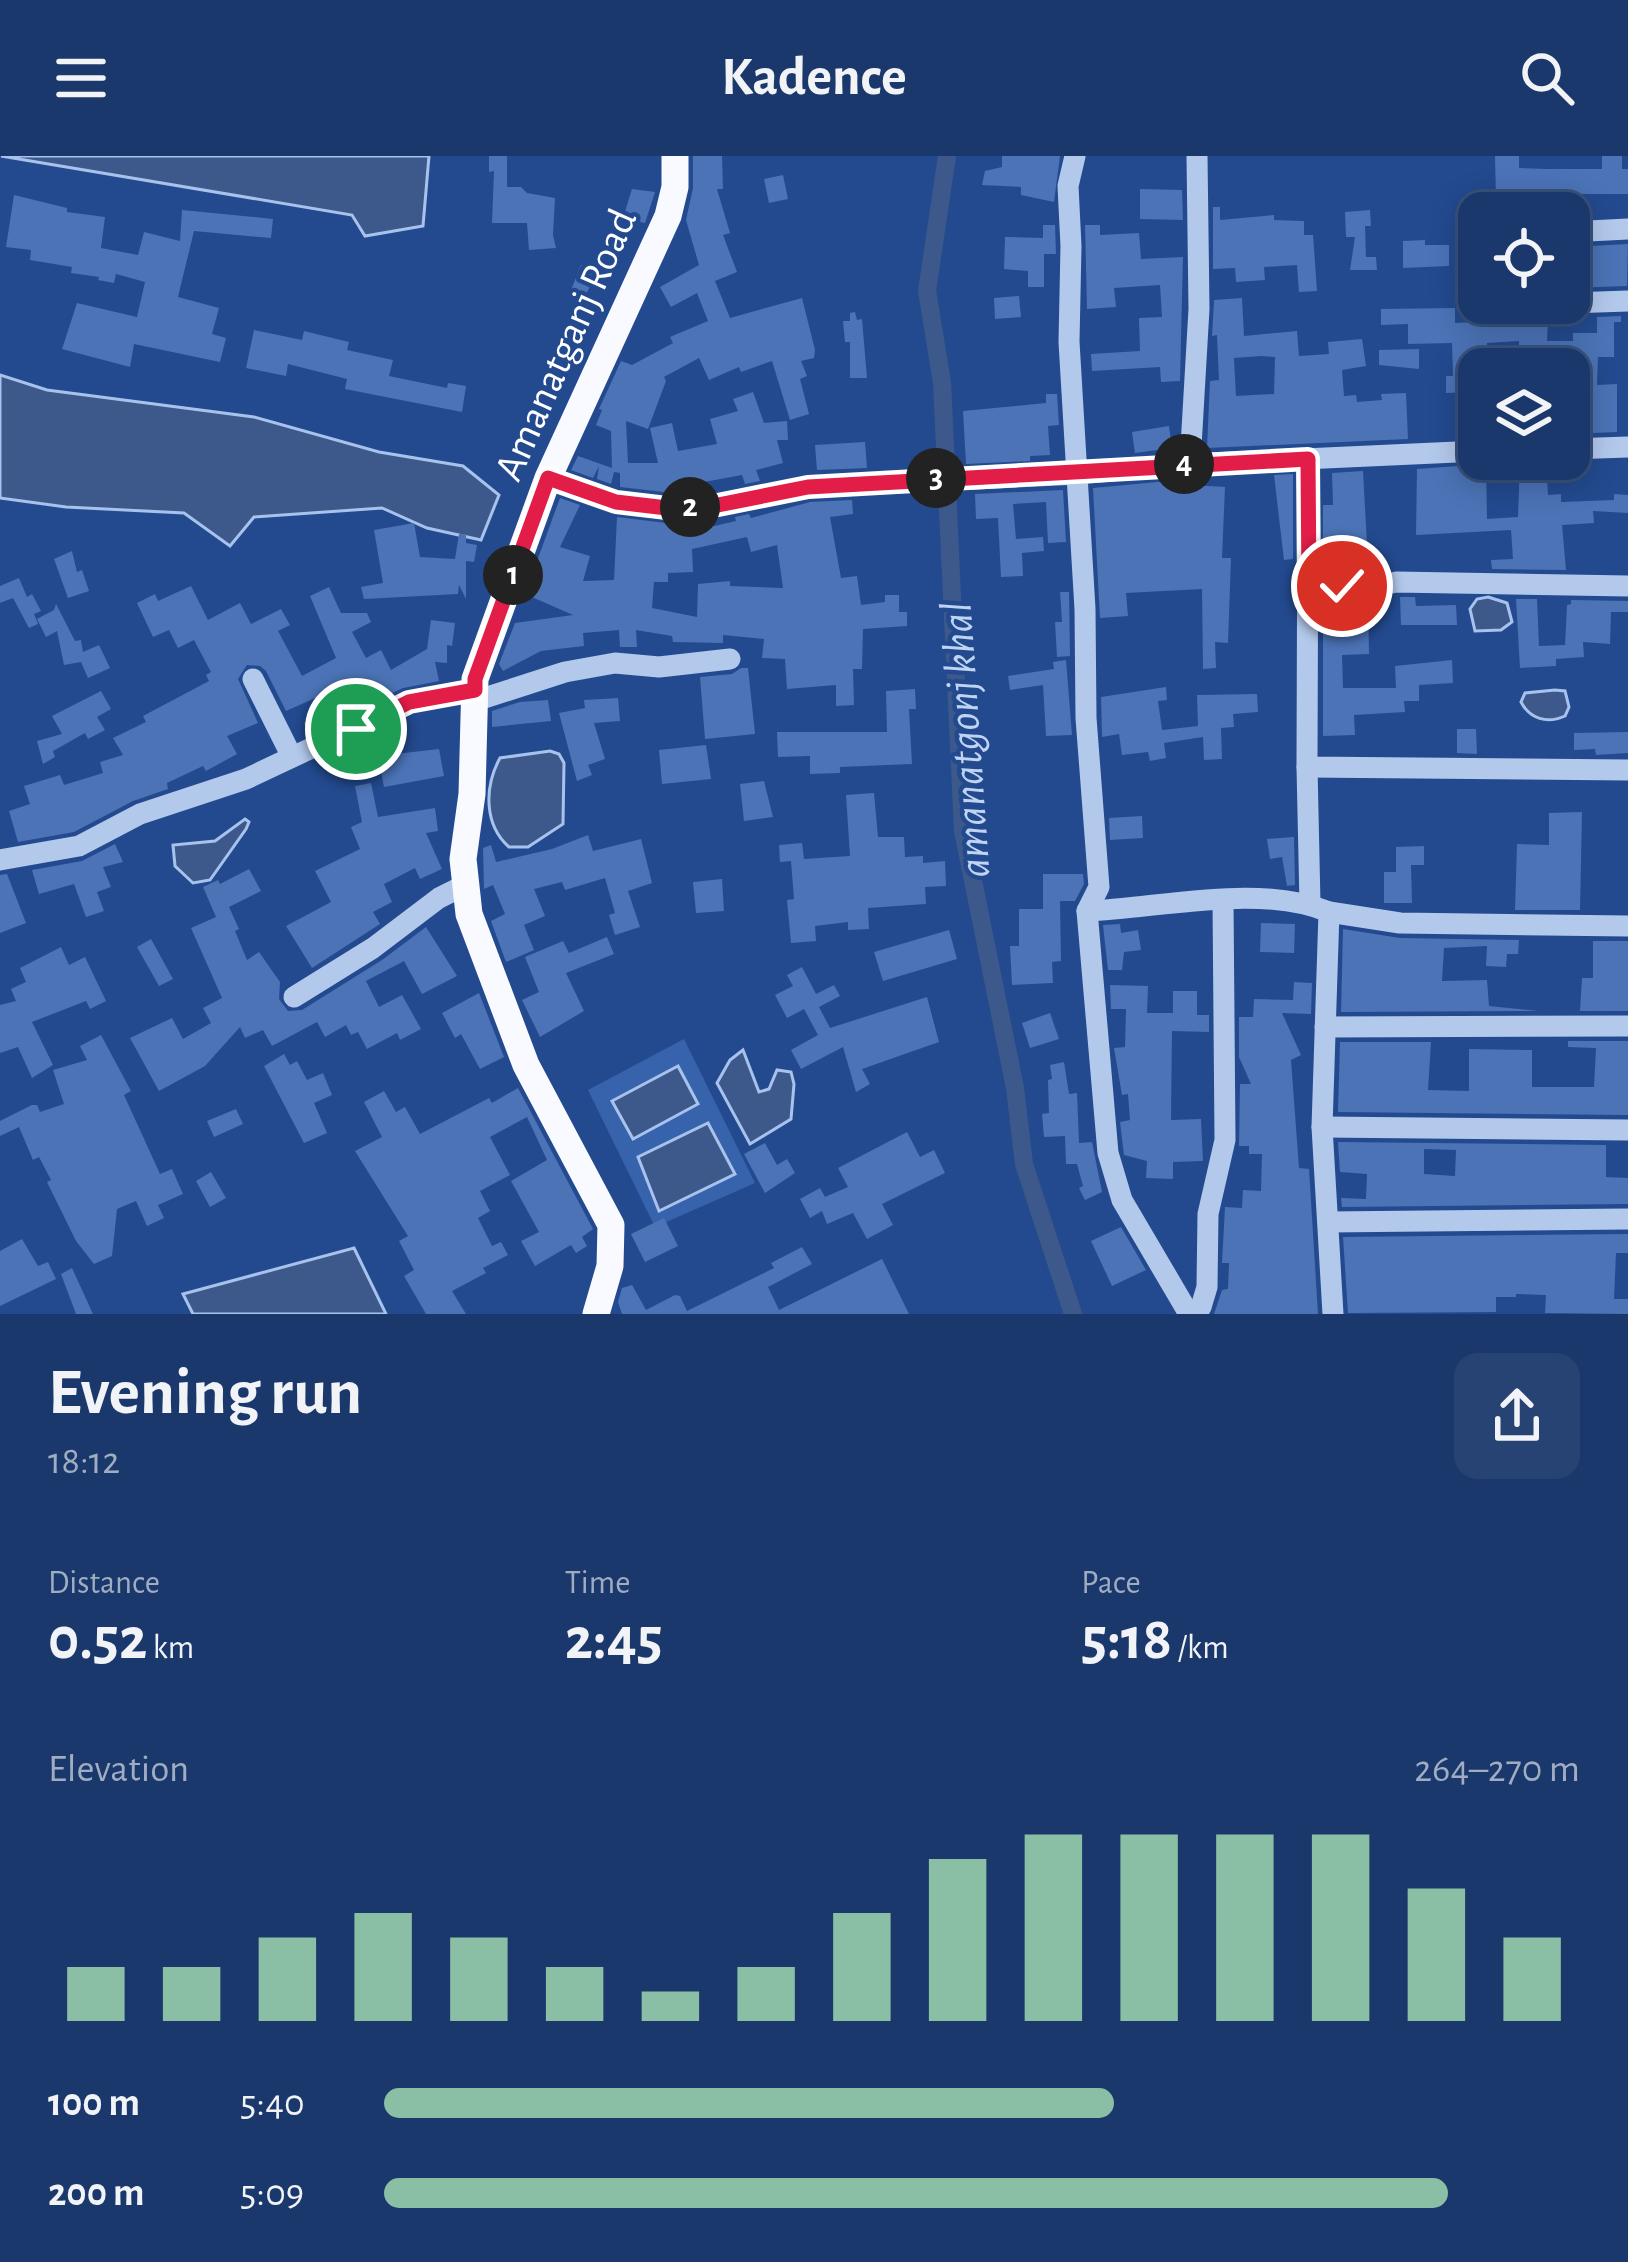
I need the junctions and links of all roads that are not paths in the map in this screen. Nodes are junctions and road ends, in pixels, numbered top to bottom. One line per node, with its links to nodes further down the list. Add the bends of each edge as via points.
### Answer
1 (675, 156): 14 (main road, Amanatganj Road, via 668,216)
2 (1075, 156): 13 (street, via 1068,186 1069,342)
3 (1197, 156): 12 (street)
4 (1628, 229): 5 (street)
5 (1590, 231)
6 (1628, 302): 7 (street)
7 (1590, 303)
8 (1628, 447): 9 (street)
9 (1590, 448)
10 (1458, 453): 11 (street)
11 (1308, 459): 12 (street); 16 (street)
12 (1190, 464): 13 (street)
13 (1078, 474): 14 (street, via 808,487 667,508 616,502); 27 (street, via 1099,887)
14 (548, 478): 19 (main road, Amanatganj Road)
15 (1628, 586): 16 (street, via 1425,581)
16 (1309, 588): 21 (street)
17 (730, 659): 19 (street, via 615,663)
18 (253, 680): 20 (street)
19 (475, 695): 20 (street, via 409,702); 24 (main road, Amanatganj Road)
20 (291, 755): 23 (street, via 79,846)
21 (1307, 767): 22 (street); 26 (street)
22 (1628, 770)
23 (0, 860)
24 (467, 884): 29 (street); 36 (main road, Amanatganj Road, via 470,914 526,1065 611,1226)
25 (1223, 900): 26 (street); 27 (street); 37 (street, via 1225,1140 1208,1214 1207,1287)
26 (1320, 908): 28 (street, via 1400,923); 31 (street)
27 (1087, 910): 37 (street, via 1108,1153 1122,1200)
28 (1628, 926)
29 (294, 997)
30 (1628, 1026): 31 (street)
31 (1325, 1027): 32 (street)
32 (1322, 1127): 33 (street); 35 (street)
33 (1628, 1130)
34 (1628, 1220): 35 (street)
35 (1328, 1222): 38 (street)
36 (596, 1314)
37 (1190, 1314)
38 (1333, 1314)

